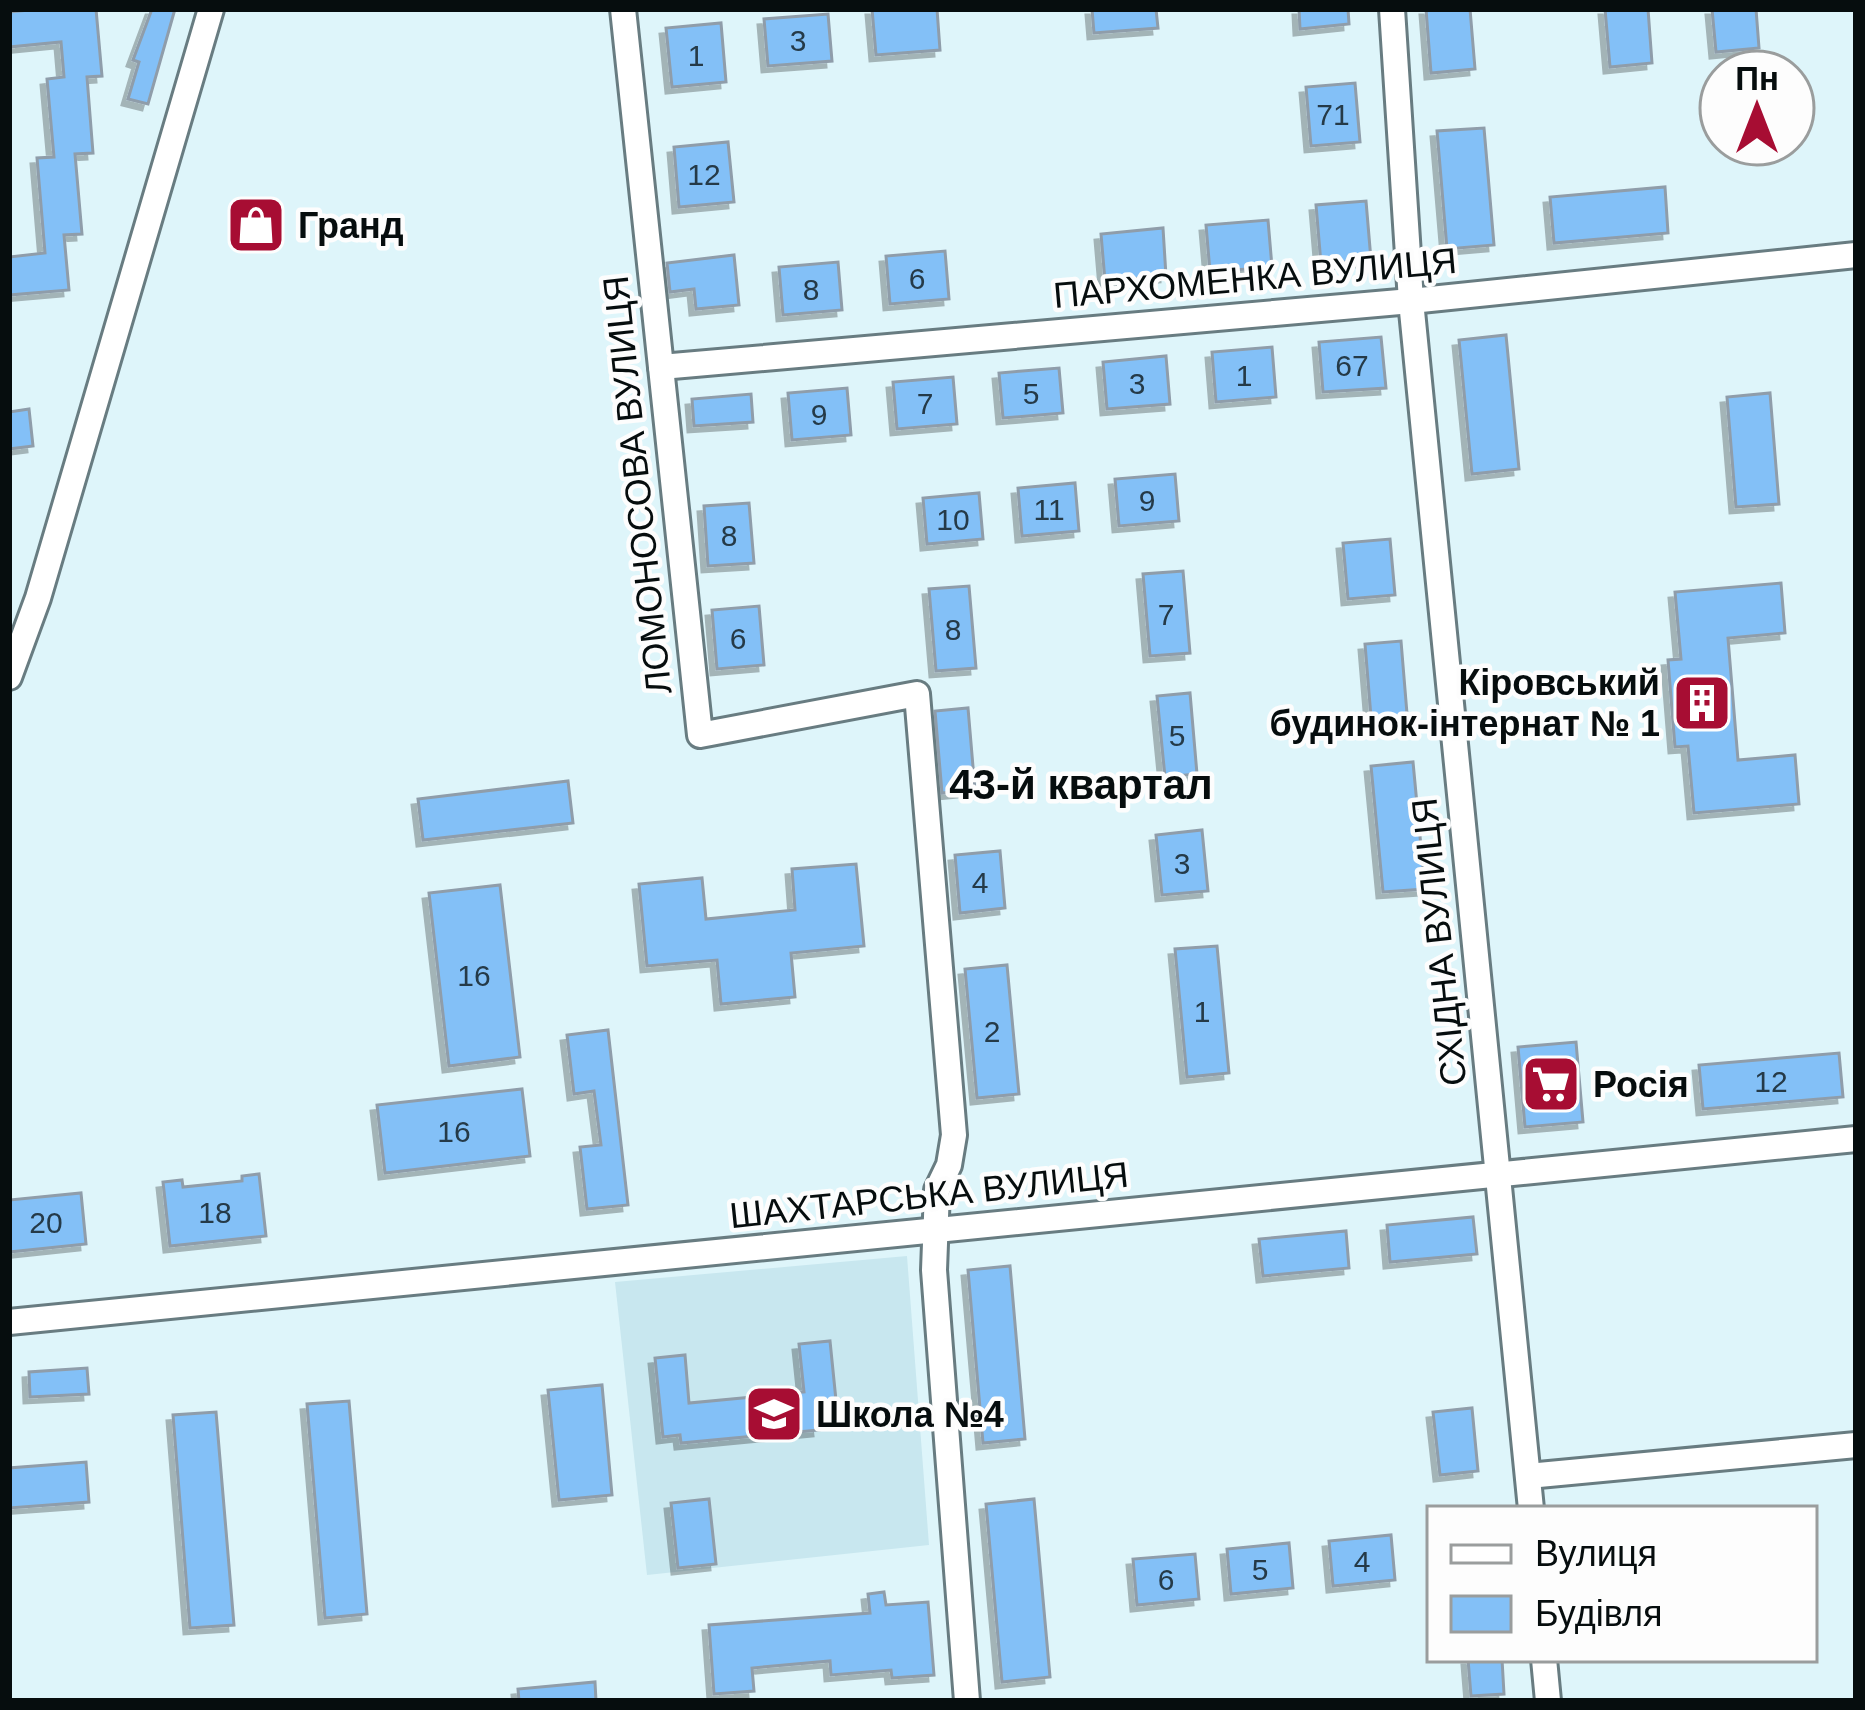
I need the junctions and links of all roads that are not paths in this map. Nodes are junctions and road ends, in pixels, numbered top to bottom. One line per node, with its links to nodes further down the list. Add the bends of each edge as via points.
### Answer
1 (212, 9): 7 (street)
2 (622, 9): 6 (street, ЛОМОНОСОВА ВУЛИЦЯ)
3 (1392, 9): 5 (street, СХІДНА ВУЛИЦЯ)
4 (1856, 255): 5 (street, ПАРХОМЕНКА ВУЛИЦЯ)
5 (1411, 301): 6 (street, ПАРХОМЕНКА ВУЛИЦЯ); 9 (street, СХІДНА ВУЛИЦЯ)
6 (661, 368): 10 (street, ЛОМОНОСОВА ВУЛИЦЯ, via 700,735 917,694 954,1135)
7 (9, 677)
8 (1856, 1139): 9 (street, ШАХТАРСЬКА ВУЛИЦЯ)
9 (1499, 1174): 10 (street, ШАХТАРСЬКА ВУЛИЦЯ); 13 (street, СХІДНА ВУЛИЦЯ)
10 (935, 1230): 11 (street, ШАХТАРСЬКА ВУЛИЦЯ); 16 (street)
11 (9, 1322)
12 (1856, 1445): 13 (street)
13 (1528, 1476): 14 (street, СХІДНА ВУЛИЦЯ)
14 (1531, 1506)
15 (1544, 1662): 17 (street)
16 (967, 1701)
17 (1548, 1701)

